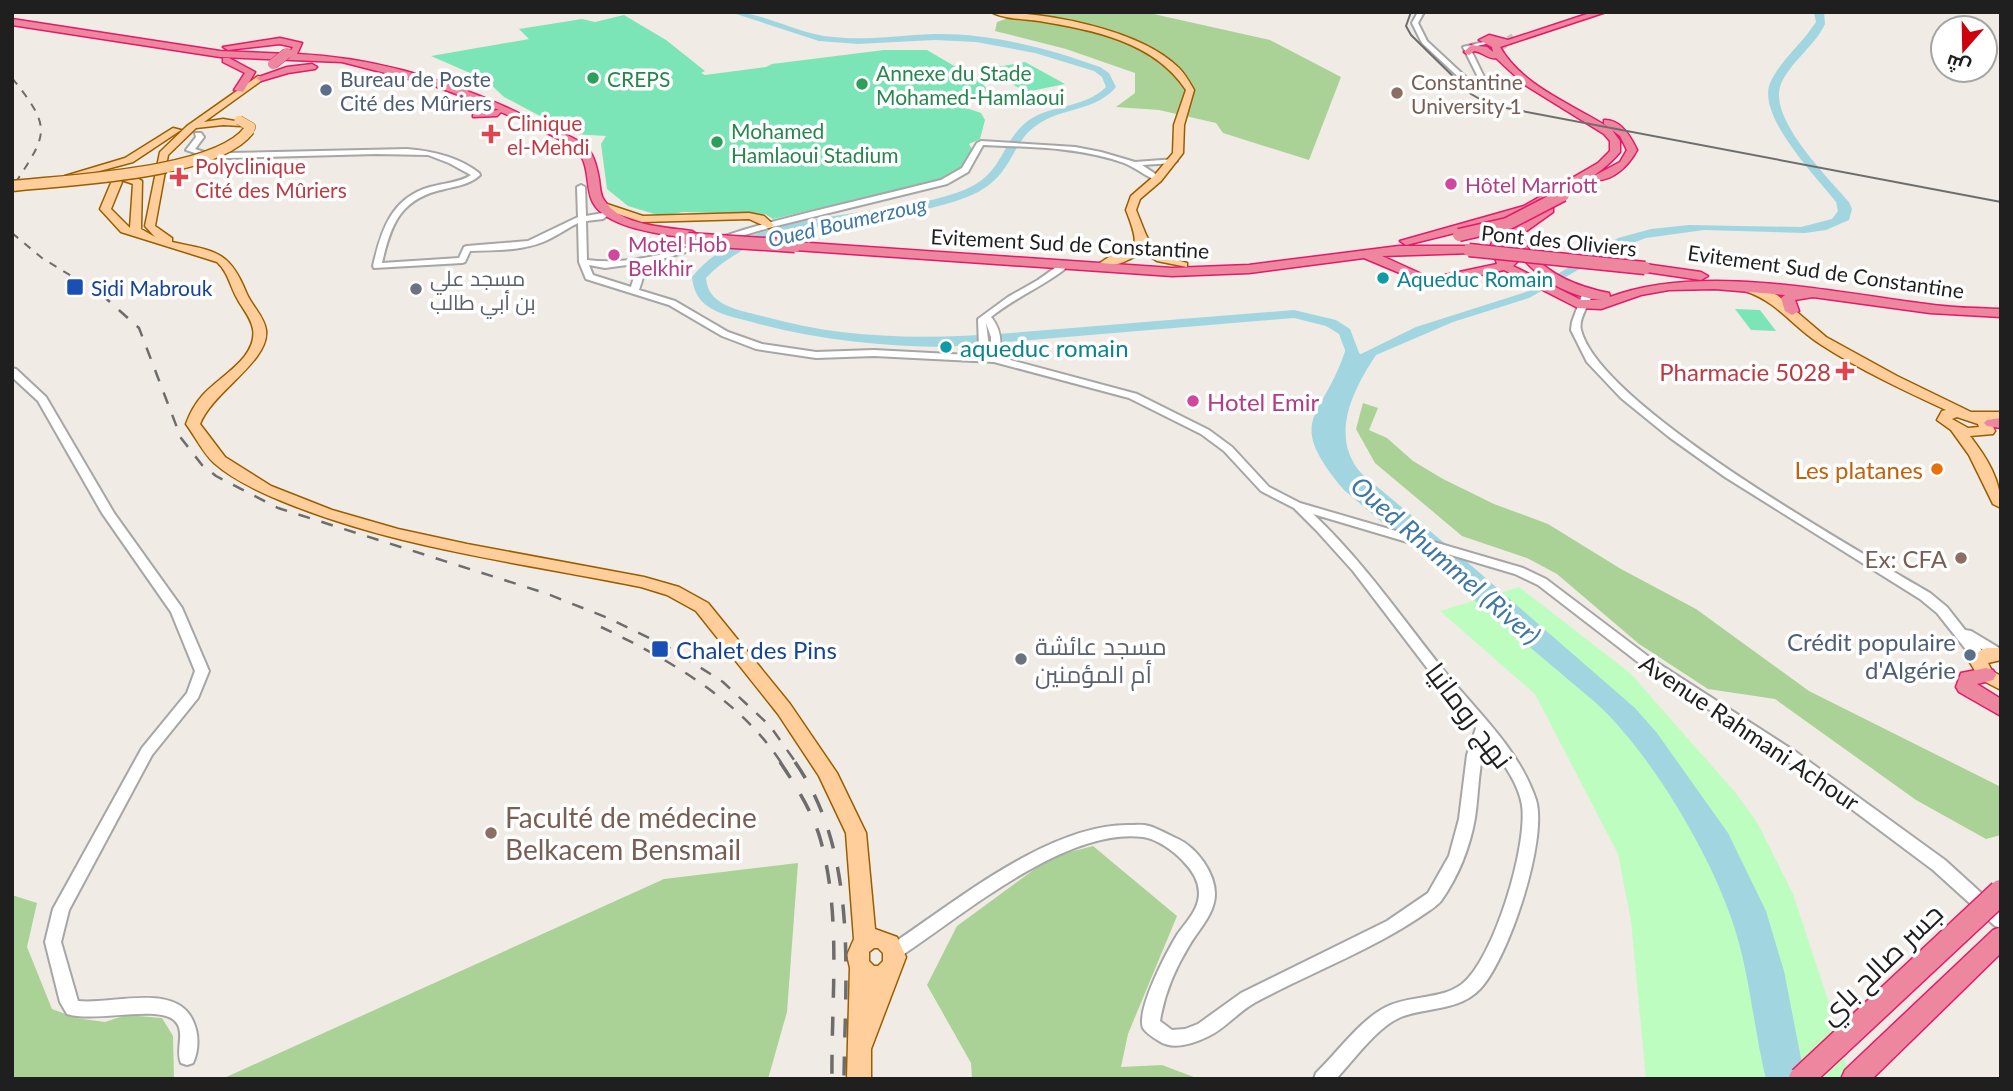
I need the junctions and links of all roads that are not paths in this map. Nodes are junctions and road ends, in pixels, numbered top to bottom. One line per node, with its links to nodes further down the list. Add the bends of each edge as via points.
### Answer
1 (995, 12): 19 (main road, via 1101,33 1140,47 1175,68 1190,90)
2 (1421, 12): 8 (street, via 1415,26 1424,42 1468,83 1478,85 1482,79)
3 (1602, 12): 6 (highway)
4 (1590, 14): 6 (highway); 6 (highway)
5 (12, 24): 7 (highway); 10 (highway)
6 (1497, 43): 8 (highway, via 1473,47); 8 (street, via 1468,45); 24 (highway, via 1511,61 1617,128 1630,141 1629,159); 28 (highway, via 1501,59 1599,126 1615,141 1616,149 1609,159 1548,198)
7 (189, 50): 9 (highway, via 281,40 297,43 299,47); 11 (highway)
8 (1469, 52)
9 (290, 53): 11 (highway, bridge); 11 (highway, via 292,46 284,42 249,50)
10 (209, 55): 13 (highway, via 248,69 249,77); 15 (highway, via 360,65)
11 (275, 62): 12 (highway); 13 (highway); 15 (highway, via 328,58 370,64 479,99)
12 (261, 78): 14 (main road); 15 (highway, via 309,67 343,70)
13 (239, 90): 14 (main road)
14 (227, 101): 16 (main road, via 227,114); 17 (main road); 18 (main road); 37 (main road, via 165,143 152,160 140,225 147,235)
15 (509, 114): 26 (highway, via 575,154); 27 (highway, via 581,148 590,163)
16 (238, 122): 17 (main road, via 212,123); 21 (main road, bridge, via 242,132 233,142 195,158); 25 (main road, bridge, via 251,127 242,141 198,160)
17 (194, 132): 18 (main road); 29 (street, via 200,137 190,150 195,154 427,153 473,172 476,176 471,179 419,193 400,204 377,266 462,260 467,249 537,241)
18 (178, 134): 21 (main road, via 129,160); 37 (main road, via 163,154 150,217 153,232)
19 (1173, 161): 20 (street); 23 (main road)
20 (1136, 163): 23 (street); 31 (street, via 1098,154 981,142 965,170 944,181)
21 (71, 176): 25 (main road, bridge)
22 (108, 176): 25 (main road, bridge); 32 (main road, via 117,182 105,209 125,230); 32 (main road, bridge, via 136,179 134,227)
23 (1157, 179): 34 (main road, via 1132,205)
24 (1587, 183): 39 (highway, bridge, via 1507,224 1455,238); 40 (highway, via 1522,226)
25 (12, 186)
26 (581, 187): 27 (highway, via 585,200); 29 (street)
27 (602, 211): 29 (street); 30 (main road, via 655,220); 33 (highway, via 643,232)
28 (1508, 216): 36 (highway); 40 (highway)
29 (582, 217): 43 (street)
30 (680, 217): 31 (main road, via 749,216); 33 (main road, via 671,225)
31 (769, 225): 42 (street)
32 (141, 236): 37 (main road)
33 (689, 236): 35 (highway, bridge)
34 (1140, 236): 44 (main road, via 1139,247 1132,254); 45 (main road, via 1153,255)
35 (796, 244): 44 (highway, Evitement Sud de Constantine); 46 (highway, Evitement Sud de Constantine)
36 (1389, 244): 39 (highway, Evitement Sud de Constantine); 45 (highway, Evitement Sud de Constantine, via 1232,264)
37 (180, 245): 75 (main road, via 209,254 229,267 260,331 258,347 247,362 195,411 193,424 207,449 240,478 288,501 340,518 644,582 702,607 784,709 841,799 856,833)
38 (1420, 248): 39 (highway, Evitement Sud de Constantine); 40 (highway, via 1398,259 1429,277); 41 (highway, Evitement Sud de Constantine)
39 (1470, 248): 47 (highway, Pont des Oliviers, bridge)
40 (1510, 255): 41 (highway, via 1430,280 1384,260); 51 (highway, via 1539,267); 51 (highway, via 1518,275 1566,300)
41 (1346, 256): 46 (highway, Evitement Sud de Constantine, via 1193,272)
42 (652, 259): 43 (street, via 605,265); 49 (street, via 642,267)
43 (583, 262): 49 (street, via 594,281)
44 (1107, 263): 45 (highway, Evitement Sud de Constantine)
45 (1183, 265)
46 (1062, 267): 55 (street, via 997,305)
47 (1653, 271): 48 (highway); 50 (highway, Evitement Sud de Constantine); 51 (highway, via 1612,294); 52 (highway, Evitement Sud de Constantine, via 1898,301)
48 (1749, 288): 50 (highway); 51 (highway, via 1661,286 1601,305); 53 (main road)
49 (634, 291): 57 (street, via 672,303 734,339 782,351)
50 (1812, 293): 53 (highway, via 1788,298); 54 (highway, Evitement Sud de Constantine)
51 (1584, 297): 67 (street, via 1576,333 1596,369 1614,387 1707,458 1925,596)
52 (2001, 306)
53 (1792, 311): 59 (main road, via 1821,339)
54 (2001, 313)
55 (986, 317): 56 (street); 57 (street, via 993,327)
56 (980, 327): 57 (street, via 984,348)
57 (995, 354): 66 (street, Avenue Rahmani Achour, via 1156,405 1219,442 1265,489)
58 (12, 371): 79 (street, via 42,398 108,513 177,611 202,671 199,685 147,752 122,794 61,908 53,942 73,1007 96,1011 136,1003 175,1011 188,1026)
59 (1914, 389): 60 (main road); 61 (main road)
60 (1968, 415): 61 (main road); 62 (main road)
61 (1944, 416): 63 (main road)
62 (1993, 423): 63 (main road); 64 (main road)
63 (1958, 430): 64 (main road)
64 (1976, 454): 65 (main road)
65 (2001, 504)
66 (1296, 505): 71 (street, نهج رومانيا, via 1349,558); 73 (street, Avenue Rahmani Achour, via 1519,571 1542,582 1648,663 1791,756 1939,864)
67 (1955, 625): 68 (street); 69 (street)
68 (2000, 654): 69 (main road, via 1987,654)
69 (1989, 672): 70 (highway, via 1968,678 1966,687)
70 (2001, 709)
71 (1484, 725): 76 (street, via 1474,755 1467,819 1457,857 1434,898 1393,926 1247,998 1195,1034 1169,1038 1151,1025 1156,998 1207,895 1194,861 1157,834 1112,831 1034,858); 81 (street, نهج رومانيا, via 1525,792 1532,828 1527,862 1491,956 1469,989 1392,1013)
72 (2001, 892): 82 (highway, جسر صالح باي, bridge)
73 (2001, 922)
74 (2001, 937): 83 (highway)
75 (865, 943): 76 (main road, via 886,941); 77 (main road, via 856,956)
76 (894, 958): 77 (main road, via 877,974); 78 (main road)
77 (860, 969): 78 (main road)
78 (859, 1049): 80 (main road)
79 (187, 1057)
80 (859, 1079)
81 (1323, 1079)
82 (1801, 1079)
83 (1854, 1079)

